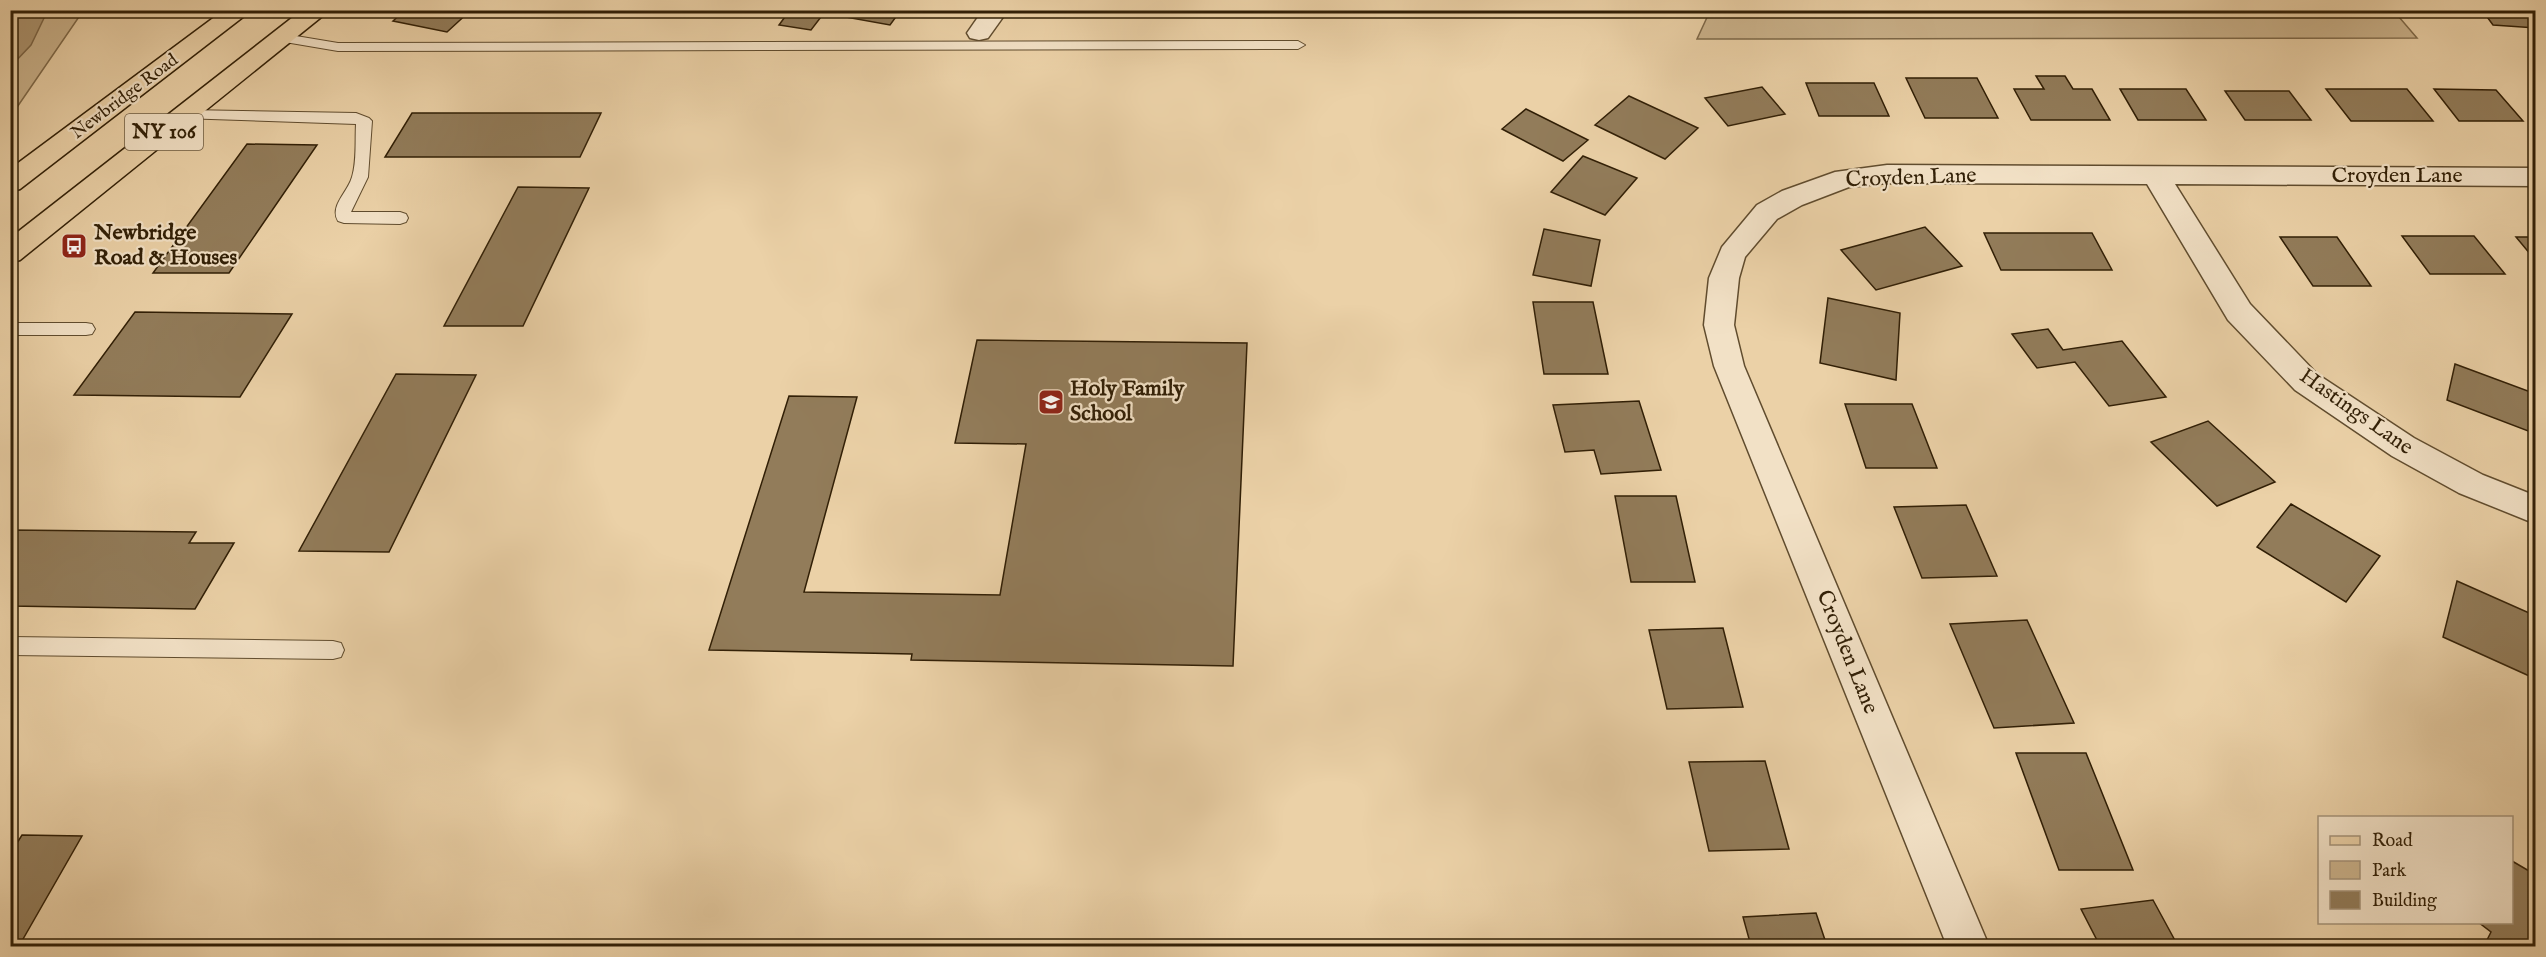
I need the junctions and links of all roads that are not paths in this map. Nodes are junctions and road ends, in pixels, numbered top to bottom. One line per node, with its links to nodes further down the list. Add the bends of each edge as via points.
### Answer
1 (240, 10): 4 (main road, Newbridge Road / NY 106)
2 (318, 10): 6 (main road, NY 106)
3 (996, 10): 5 (street)
4 (219, 26): 6 (main road); 11 (main road, Newbridge Road / NY 106)
5 (979, 33)
6 (284, 38): 7 (lane, via 339,47); 8 (main road, NY 106)
7 (1298, 45)
8 (186, 115): 12 (lane, via 364,121 360,177 343,210 344,217); 13 (main road, NY 106)
9 (2156, 176): 10 (street, Croyden Lane); 16 (street, Hastings Lane, via 2239,312 2306,382 2403,447 2471,484); 19 (street, Croyden Lane, via 1887,174 1845,178 1767,212 1732,254 1724,278 1719,324 1729,366)
10 (2535, 177)
11 (10, 183)
12 (400, 219)
13 (10, 254)
14 (10, 329): 15 (lane)
15 (86, 329)
16 (2535, 511)
17 (10, 646): 18 (lane)
18 (333, 650)
19 (1968, 946)

